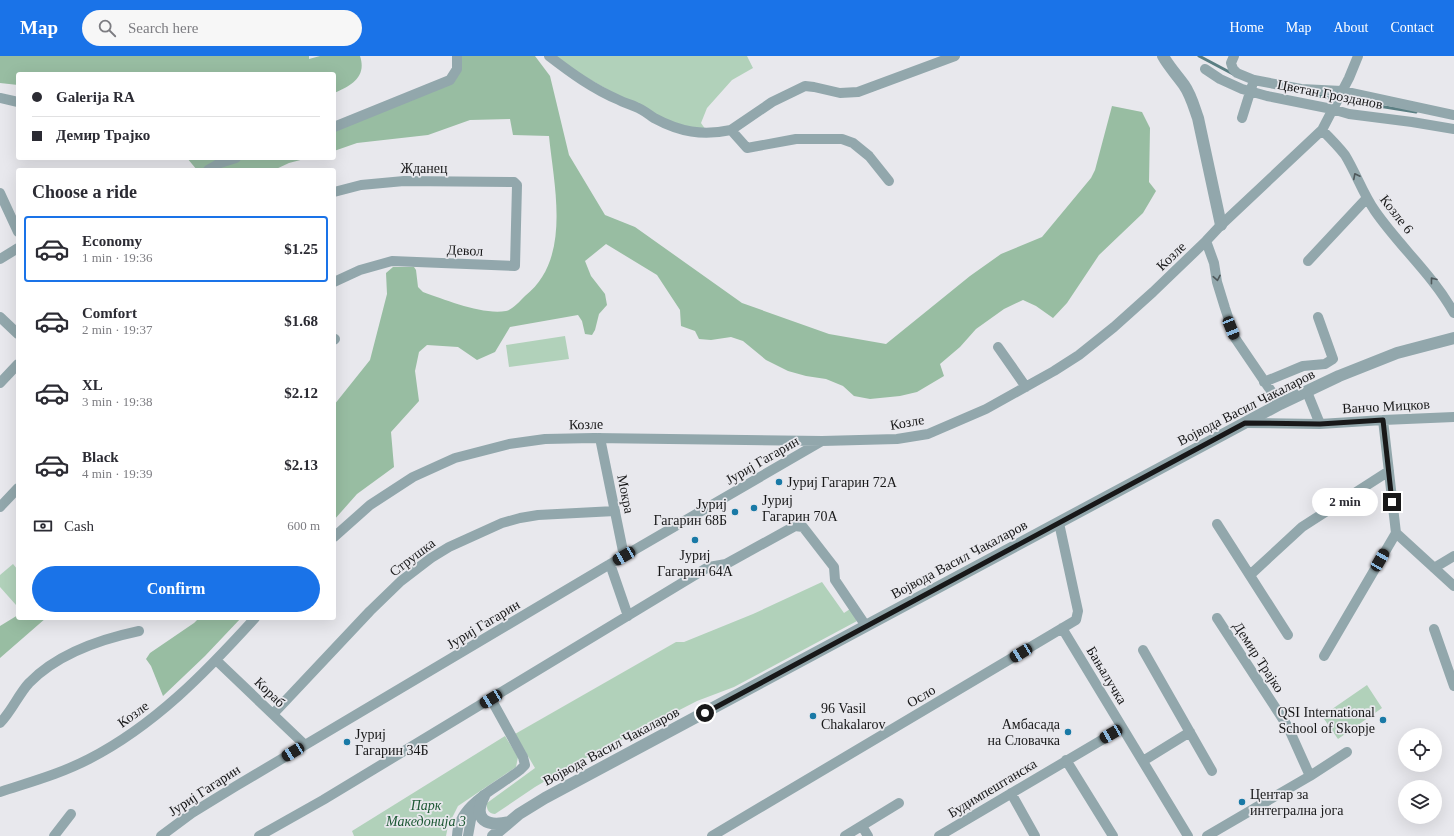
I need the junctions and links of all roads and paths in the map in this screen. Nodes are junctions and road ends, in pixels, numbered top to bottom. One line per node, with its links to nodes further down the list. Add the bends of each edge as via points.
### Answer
1 (458, 56): 18 (street, via 457,70 450,80)
2 (549, 56): 20 (street, via 598,91 637,107 673,127 694,132 715,133)
3 (955, 56): 20 (street, via 858,92 840,93 805,86 772,102)
4 (1163, 56): 29 (street, via 1185,87 1198,118)
5 (1234, 56): 8 (street, via 1231,63 1233,69 1242,76)
6 (1358, 56): 9 (street, Козле)
7 (1205, 70): 10 (street, Цветан Грозданов)
8 (1254, 80): 9 (street, via 1301,89); 10 (street)
9 (1342, 91): 13 (street); 14 (street, Козле)
10 (1250, 92): 14 (street, Цветан Грозданов); 16 (street)
11 (0, 98): 12 (street)
12 (16, 102)
13 (1414, 106): 15 (street); 17 (street)
14 (1332, 109): 17 (street, Цветан Грозданов, via 1349,114); 21 (street, Козле)
15 (1454, 114)
16 (1242, 118)
17 (1412, 122): 19 (street, Цветан Грозданов)
18 (336, 126)
19 (1454, 129)
20 (731, 130): 24 (street, via 747,148 796,139 842,139 854,143 869,156)
21 (1322, 130): 28 (street, Козле 6, one-way to 21, via 1344,154); 29 (street, Козле)
22 (230, 160): 23 (street)
23 (211, 168)
24 (889, 181)
25 (516, 183): 26 (street, Жданец, via 404,181 361,184); 35 (street, Девол, via 515,266 392,261 360,270)
26 (336, 191)
27 (0, 193): 30 (street)
28 (1367, 198): 34 (street); 36 (street, Козле 6, one-way to 28, via 1436,285 1384,223)
29 (1221, 225): 31 (street, Козле)
30 (16, 228)
31 (1206, 241): 43 (street, one-way to 43, via 1235,338); 45 (street, Козле, via 1153,292 1079,355)
32 (16, 249): 33 (street)
33 (0, 259)
34 (1308, 261)
35 (336, 281)
36 (1454, 313)
37 (1318, 316): 43 (street, via 1333,359 1325,364 1303,366)
38 (0, 317): 39 (street)
39 (16, 332)
40 (1454, 338): 46 (street, Војвода Васил Чакаларов, via 1397,353)
41 (998, 347): 45 (street)
42 (16, 366): 44 (street)
43 (1264, 382): 47 (street)
44 (0, 383)
45 (1026, 387): 53 (street, Козле, via 986,409 928,434 897,439)
46 (1307, 392): 47 (street, Војвода Васил Чакаларов); 51 (street)
47 (1280, 404): 50 (street, Војвода Васил Чакаларов)
48 (1454, 417): 49 (street, Ванчо Мицков)
49 (1383, 420): 51 (street, Ванчо Мицков); 54 (street)
50 (1245, 423): 51 (street, Ванчо Мицков); 58 (street, Војвода Васил Чакаларов)
51 (1320, 424)
52 (600, 438): 53 (street, Козле); 57 (street, Мокра); 61 (street, Козле, via 524,441 455,458 413,477 383,496)
53 (822, 441): 62 (street, Јуриј Гагарин)
54 (1389, 471): 60 (street); 66 (street, via 1302,527)
55 (16, 490): 56 (street)
56 (0, 507)
57 (615, 511): 62 (street, Мокра); 81 (street, Струшка, via 520,518 449,546 400,581)
58 (1059, 523): 71 (street, Војвода Васил Чакаларов); 72 (street, via 1078,611 1076,620)
59 (1217, 524): 66 (street)
60 (1396, 533): 65 (street); 77 (street)
61 (336, 535)
62 (624, 556): 64 (street, Јуриј Гагарин)
63 (1454, 556): 65 (street)
64 (610, 564): 68 (street); 85 (street, Јуриј Гагарин)
65 (1434, 568): 67 (street)
66 (1250, 575): 75 (street)
67 (1454, 586)
68 (628, 616): 71 (street, via 709,567 726,564 799,526 803,527 834,567 835,580); 80 (street)
69 (1217, 618): 90 (street, Демир Трајко, via 1288,727)
70 (253, 620): 78 (street, Козле)
71 (866, 626): 96 (street, Војвода Васил Чакаларов, via 545,798)
72 (1062, 628): 83 (street, Бањалучка); 98 (street, Осло)
73 (1434, 628): 79 (street)
74 (139, 631): 82 (street, via 103,641 59,660 29,683)
75 (1288, 634)
76 (1143, 650): 84 (street)
77 (1324, 656)
78 (216, 660): 81 (street, Кораб); 91 (street, Козле, via 170,704 121,741 56,774)
79 (1454, 686)
80 (491, 699): 93 (street, via 525,762 524,767); 101 (street)
81 (273, 714): 85 (street, Кораб)
82 (0, 723)
83 (1122, 728): 87 (street, Будимпештанска); 88 (street, Бањалучка)
84 (1190, 732): 88 (street); 89 (street)
85 (305, 745): 100 (street, Јуриј Гагарин, via 199,808)
86 (1347, 752): 90 (street)
87 (1066, 760): 92 (street, Будимпештанска); 110 (street)
88 (1143, 761): 111 (street, Бањалучка)
89 (1212, 771)
90 (1310, 776): 112 (street)
91 (0, 792)
92 (1011, 794): 108 (street, Будимпештанска); 109 (street)
93 (480, 799): 96 (street, via 479,813 482,819 491,824); 102 (street, via 460,821); 103 (street, via 472,814)
94 (899, 802): 97 (street)
95 (70, 814): 99 (street)
96 (509, 822): 104 (street, Војвода Васил Чакаларов); 105 (street)
97 (862, 826): 106 (street); 107 (street)
98 (718, 834)
99 (54, 836)
100 (162, 836)
101 (259, 836)
102 (457, 836)
103 (468, 836)
104 (493, 836)
105 (502, 836)
106 (845, 836)
107 (868, 836)
108 (939, 836)
109 (1035, 836)
110 (1113, 836)
111 (1188, 836)
112 (1207, 836)

